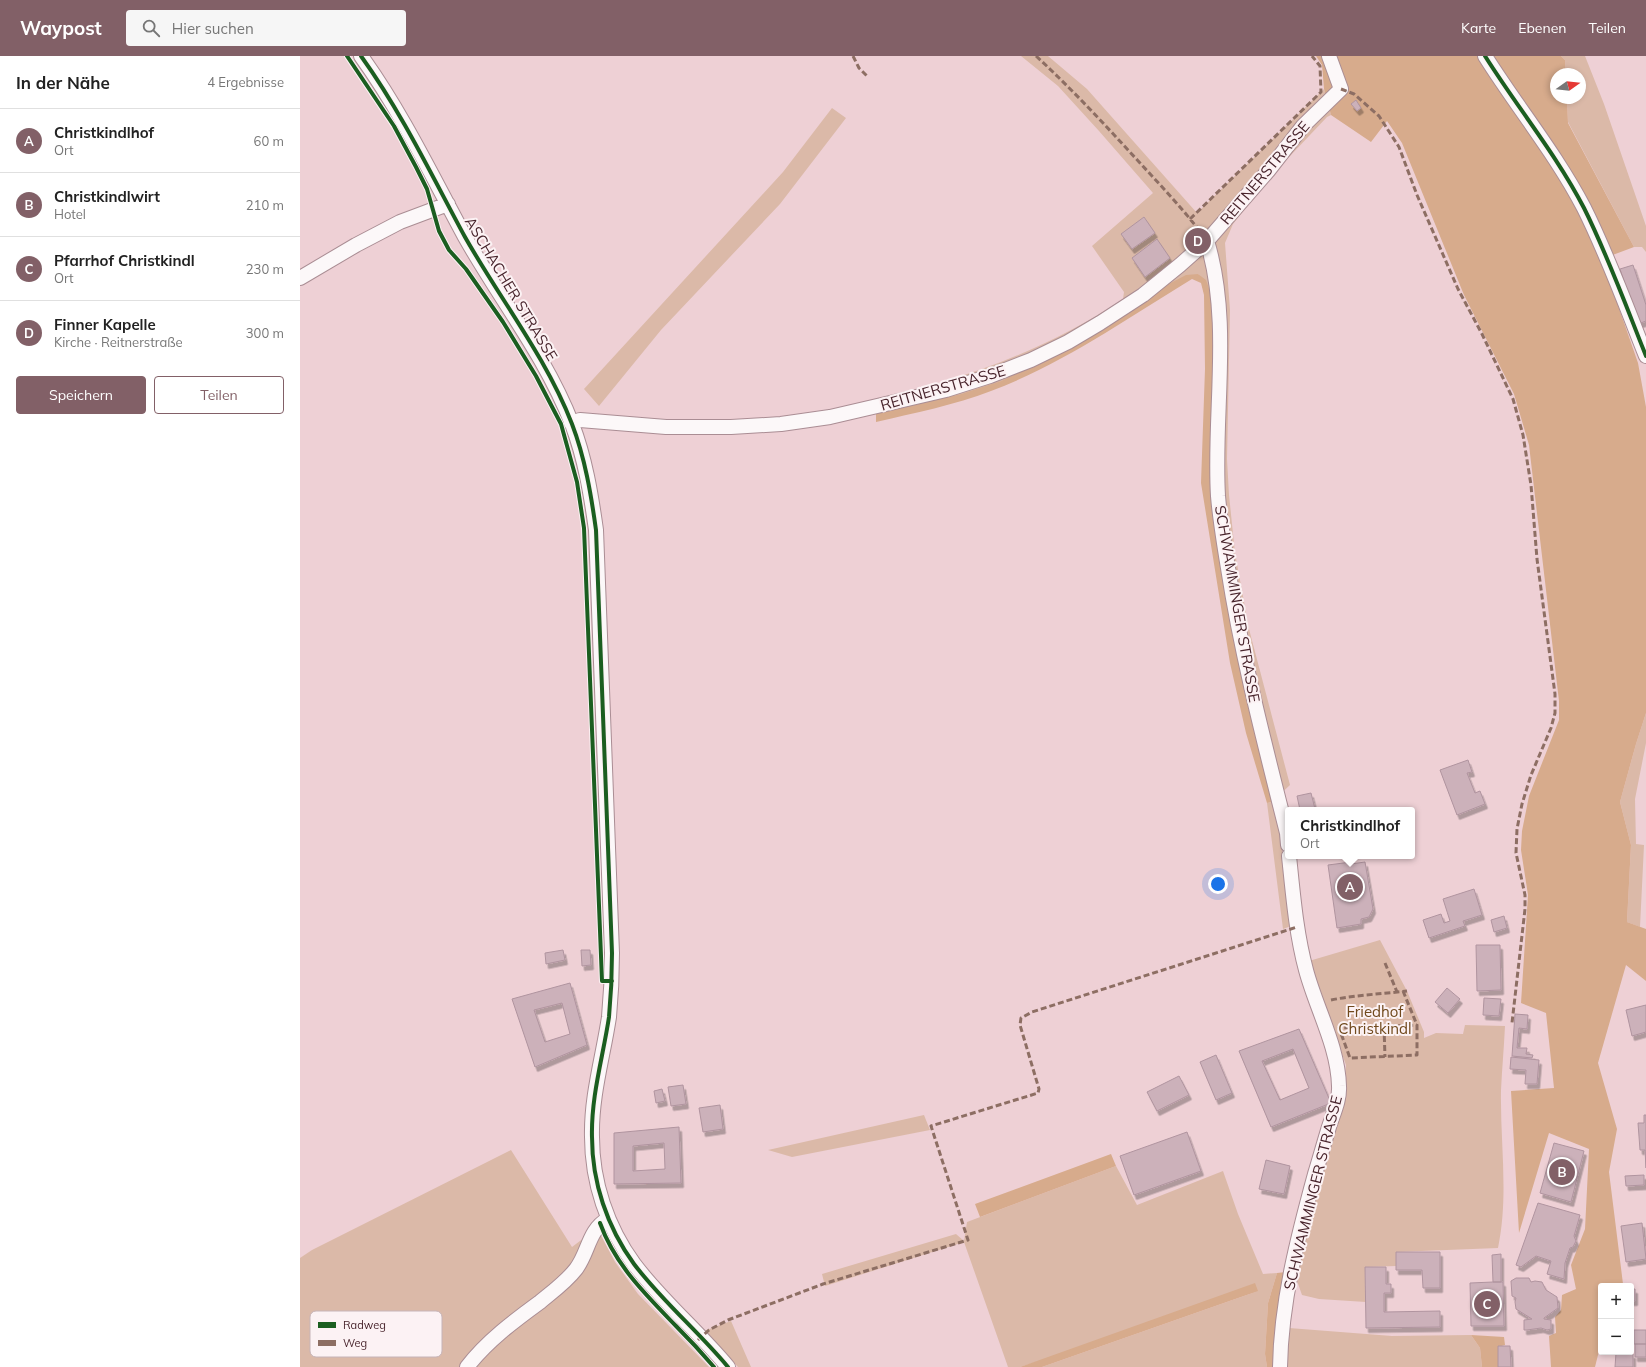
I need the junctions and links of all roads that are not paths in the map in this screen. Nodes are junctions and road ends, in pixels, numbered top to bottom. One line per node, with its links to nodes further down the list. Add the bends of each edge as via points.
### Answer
1 (361, 56): 4 (street, ASCHACHER STRASSE, via 402,119)
2 (1329, 56): 5 (street, REITNERSTRASSE, via 1341,90 1303,126)
3 (1485, 56): 7 (street, via 1546,144 1584,207 1610,263)
4 (448, 204): 6 (street, via 400,222); 8 (street, ASCHACHER STRASSE, via 481,265 544,367)
5 (1207, 241): 8 (street, REITNERSTRASSE, via 1143,295 1068,342 1031,360 946,390 830,417 781,424 731,428 666,427 580,420); 9 (street, SCHWAMMINGER STRASSE, via 1217,286 1220,348 1218,497 1242,649)
6 (300, 278)
7 (1646, 356)
8 (571, 423): 11 (street, ASCHACHER STRASSE, via 583,457 591,497 598,572 612,981 595,1095 592,1156)
9 (1285, 825)
10 (1289, 859): 14 (street, SCHWAMMINGER STRASSE, via 1303,956 1310,984 1330,1039 1339,1087 1296,1249 1283,1323)
11 (608, 1219): 12 (street, via 600,1223 595,1230 583,1258 561,1285 493,1340); 13 (street, ASCHACHER STRASSE, via 620,1243 647,1281)
12 (467, 1367)
13 (728, 1367)
14 (1280, 1367)

